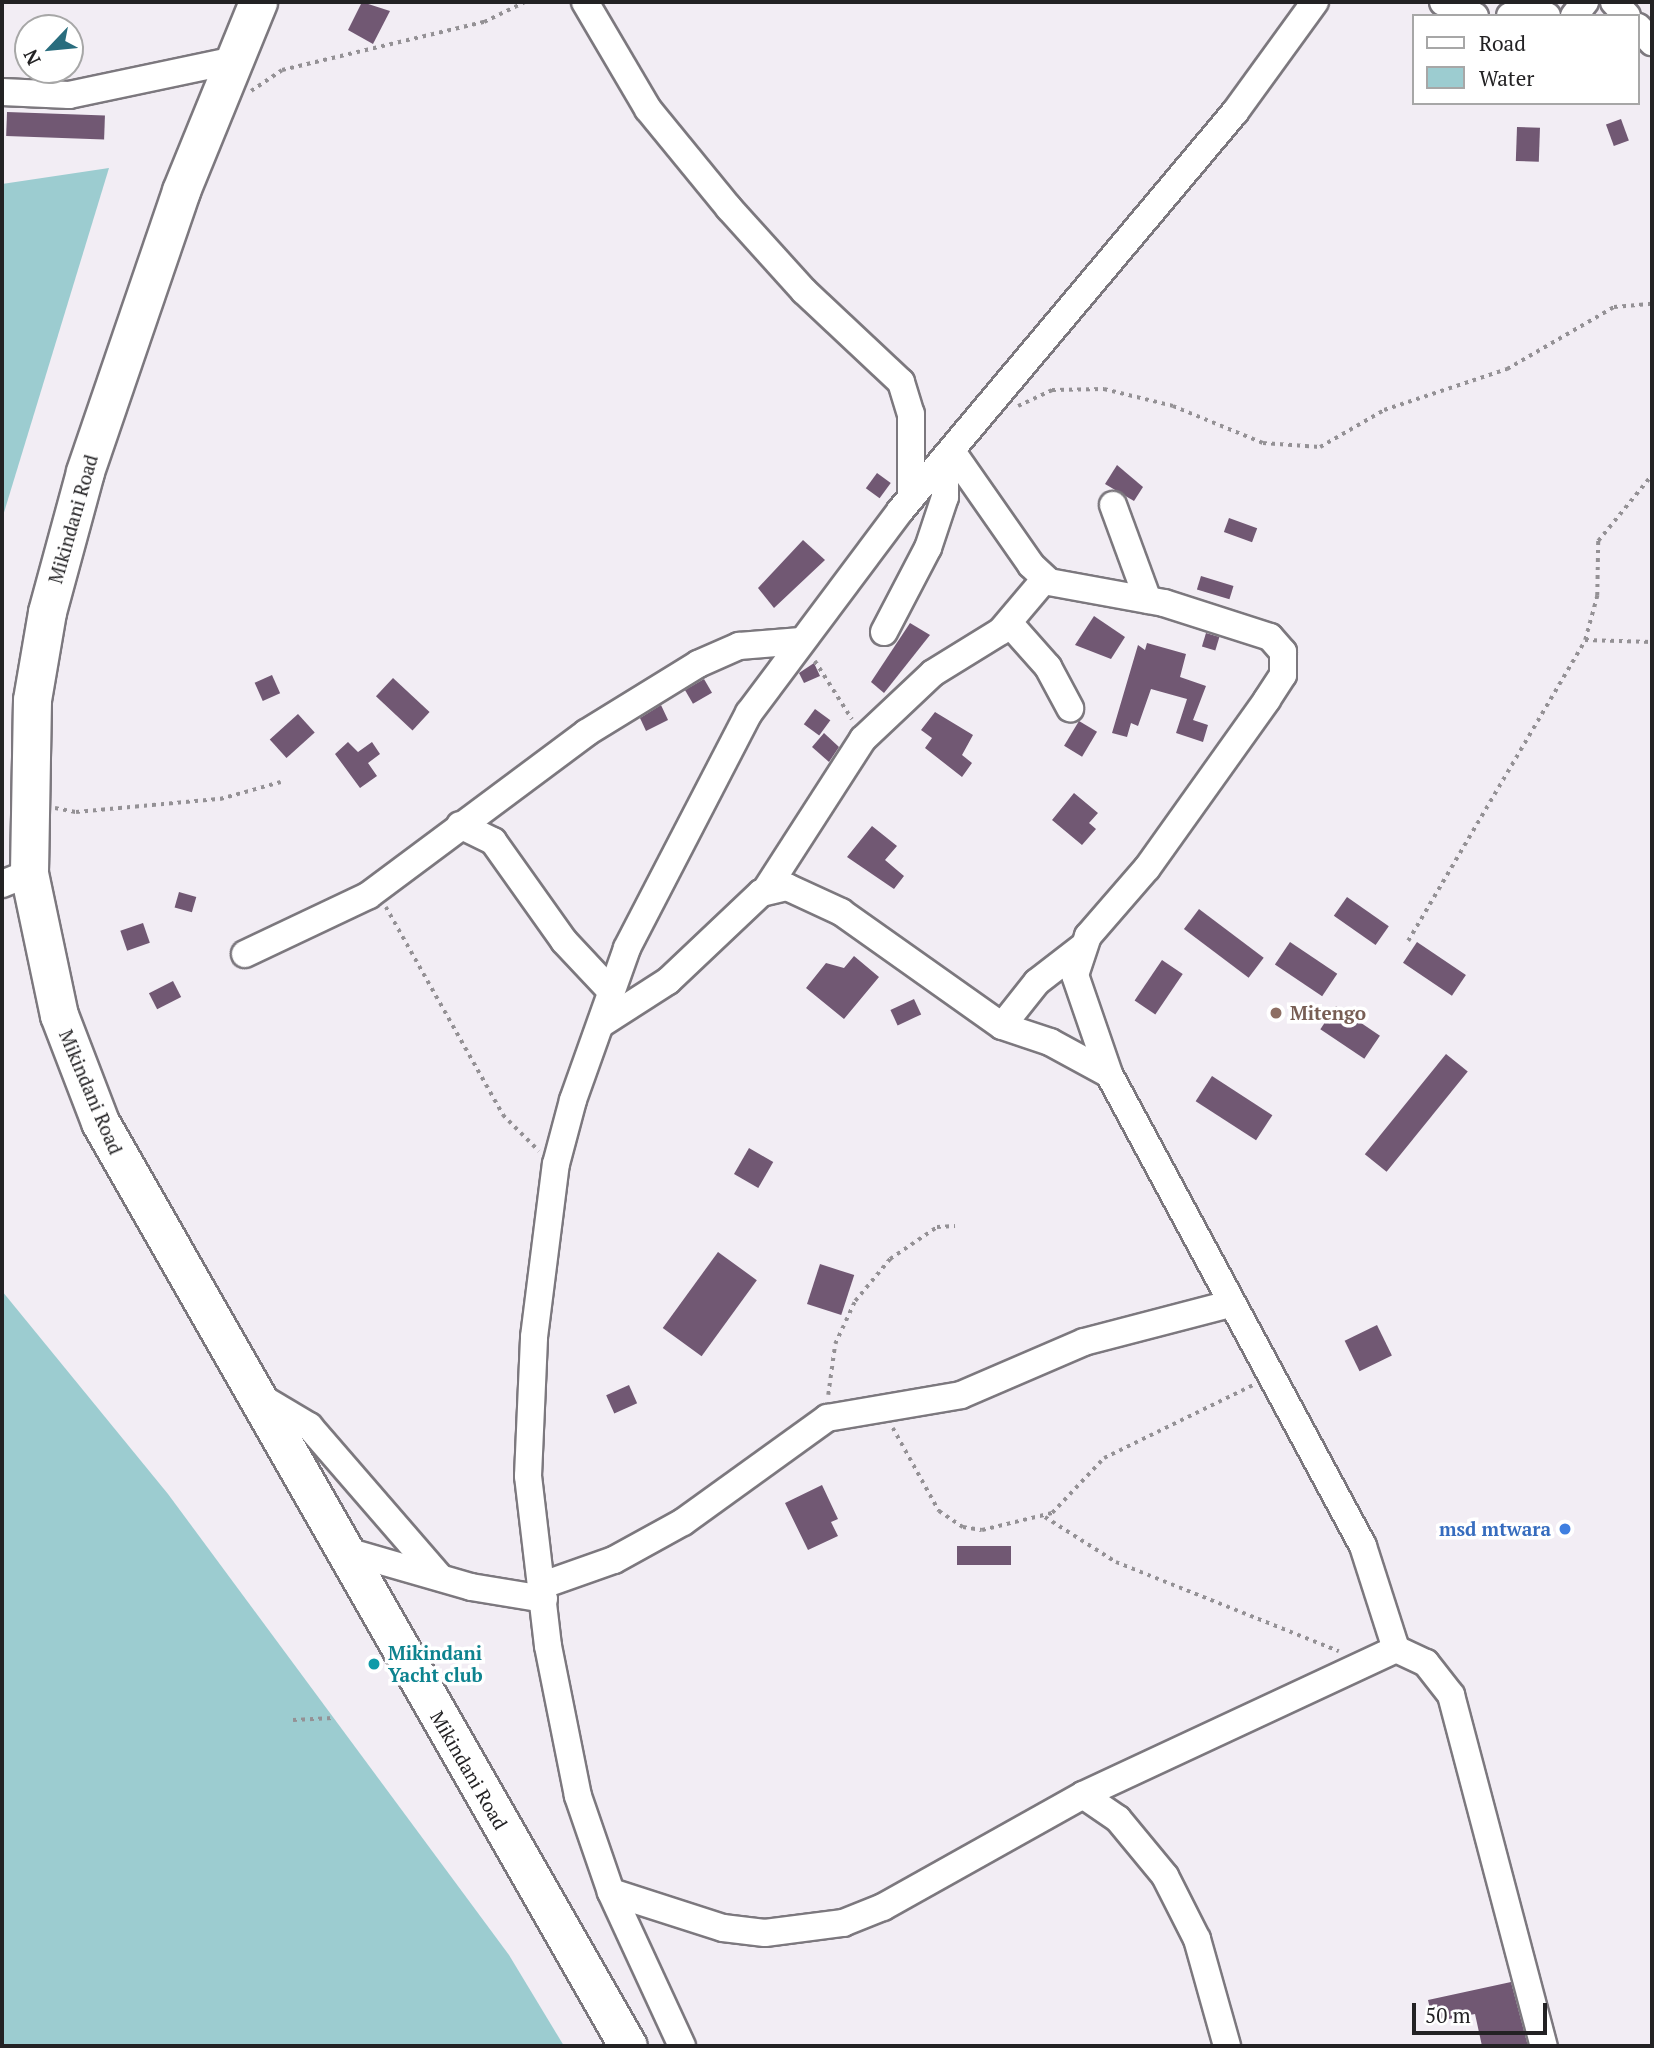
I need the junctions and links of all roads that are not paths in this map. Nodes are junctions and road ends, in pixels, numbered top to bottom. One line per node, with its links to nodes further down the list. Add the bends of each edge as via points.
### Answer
1 (258, 2): 8 (highway, Mikindani Road)
2 (585, 2): 11 (street, via 648,108 729,208 804,291 901,382 911,414)
3 (1315, 2): 10 (street, via 1235,112)
4 (1443, 2): 5 (street)
5 (1470, 14)
6 (1640, 29): 7 (street)
7 (1652, 43)
8 (231, 61): 9 (street, via 69,95); 20 (highway, Mikindani Road, via 85,472 47,612)
9 (2, 92)
10 (949, 457): 11 (street); 13 (street); 16 (street, via 945,497 928,548)
11 (911, 498): 17 (street)
12 (1112, 505): 14 (street)
13 (1045, 579): 14 (street); 15 (street)
14 (1148, 600): 22 (street, via 1270,637 1285,666 1147,869)
15 (1009, 623): 18 (street, via 1048,667); 21 (street, via 933,673 863,739)
16 (884, 632)
17 (801, 641): 19 (street, via 739,646 698,664 586,733); 24 (street, via 720,762 701,815)
18 (1070, 708)
19 (460, 825): 23 (street, via 376,890); 24 (street, via 493,841 564,940)
20 (15, 878): 29 (highway, Mikindani Road, via 84,1084)
21 (765, 891): 25 (street, via 668,981); 26 (street, via 787,887 812,895)
22 (1081, 948): 26 (street, via 1037,982); 27 (street, via 1079,998)
23 (246, 954)
24 (610, 990): 25 (street)
25 (601, 1024): 32 (street, via 556,1164 527,1446)
26 (1002, 1026): 27 (street, via 1050,1042)
27 (1109, 1073): 28 (street)
28 (1230, 1304): 32 (street, via 1084,1342 961,1395 827,1418 683,1522); 33 (street, via 1363,1546)
29 (251, 1392): 30 (highway, Mikindani Road); 31 (street, via 317,1434)
30 (343, 1549): 31 (street); 36 (highway, Mikindani Road)
31 (438, 1575): 32 (street, via 471,1587)
32 (544, 1592): 35 (street, via 572,1772)
33 (1396, 1649): 34 (street); 39 (street, via 1426,1663 1451,1695)
34 (1083, 1795): 35 (street, via 883,1907 805,1931 765,1933 691,1923); 38 (street, via 1118,1819 1165,1876 1197,1939)
35 (611, 1892): 37 (street)
36 (628, 2046)
37 (682, 2046)
38 (1227, 2046)
39 (1544, 2046)

